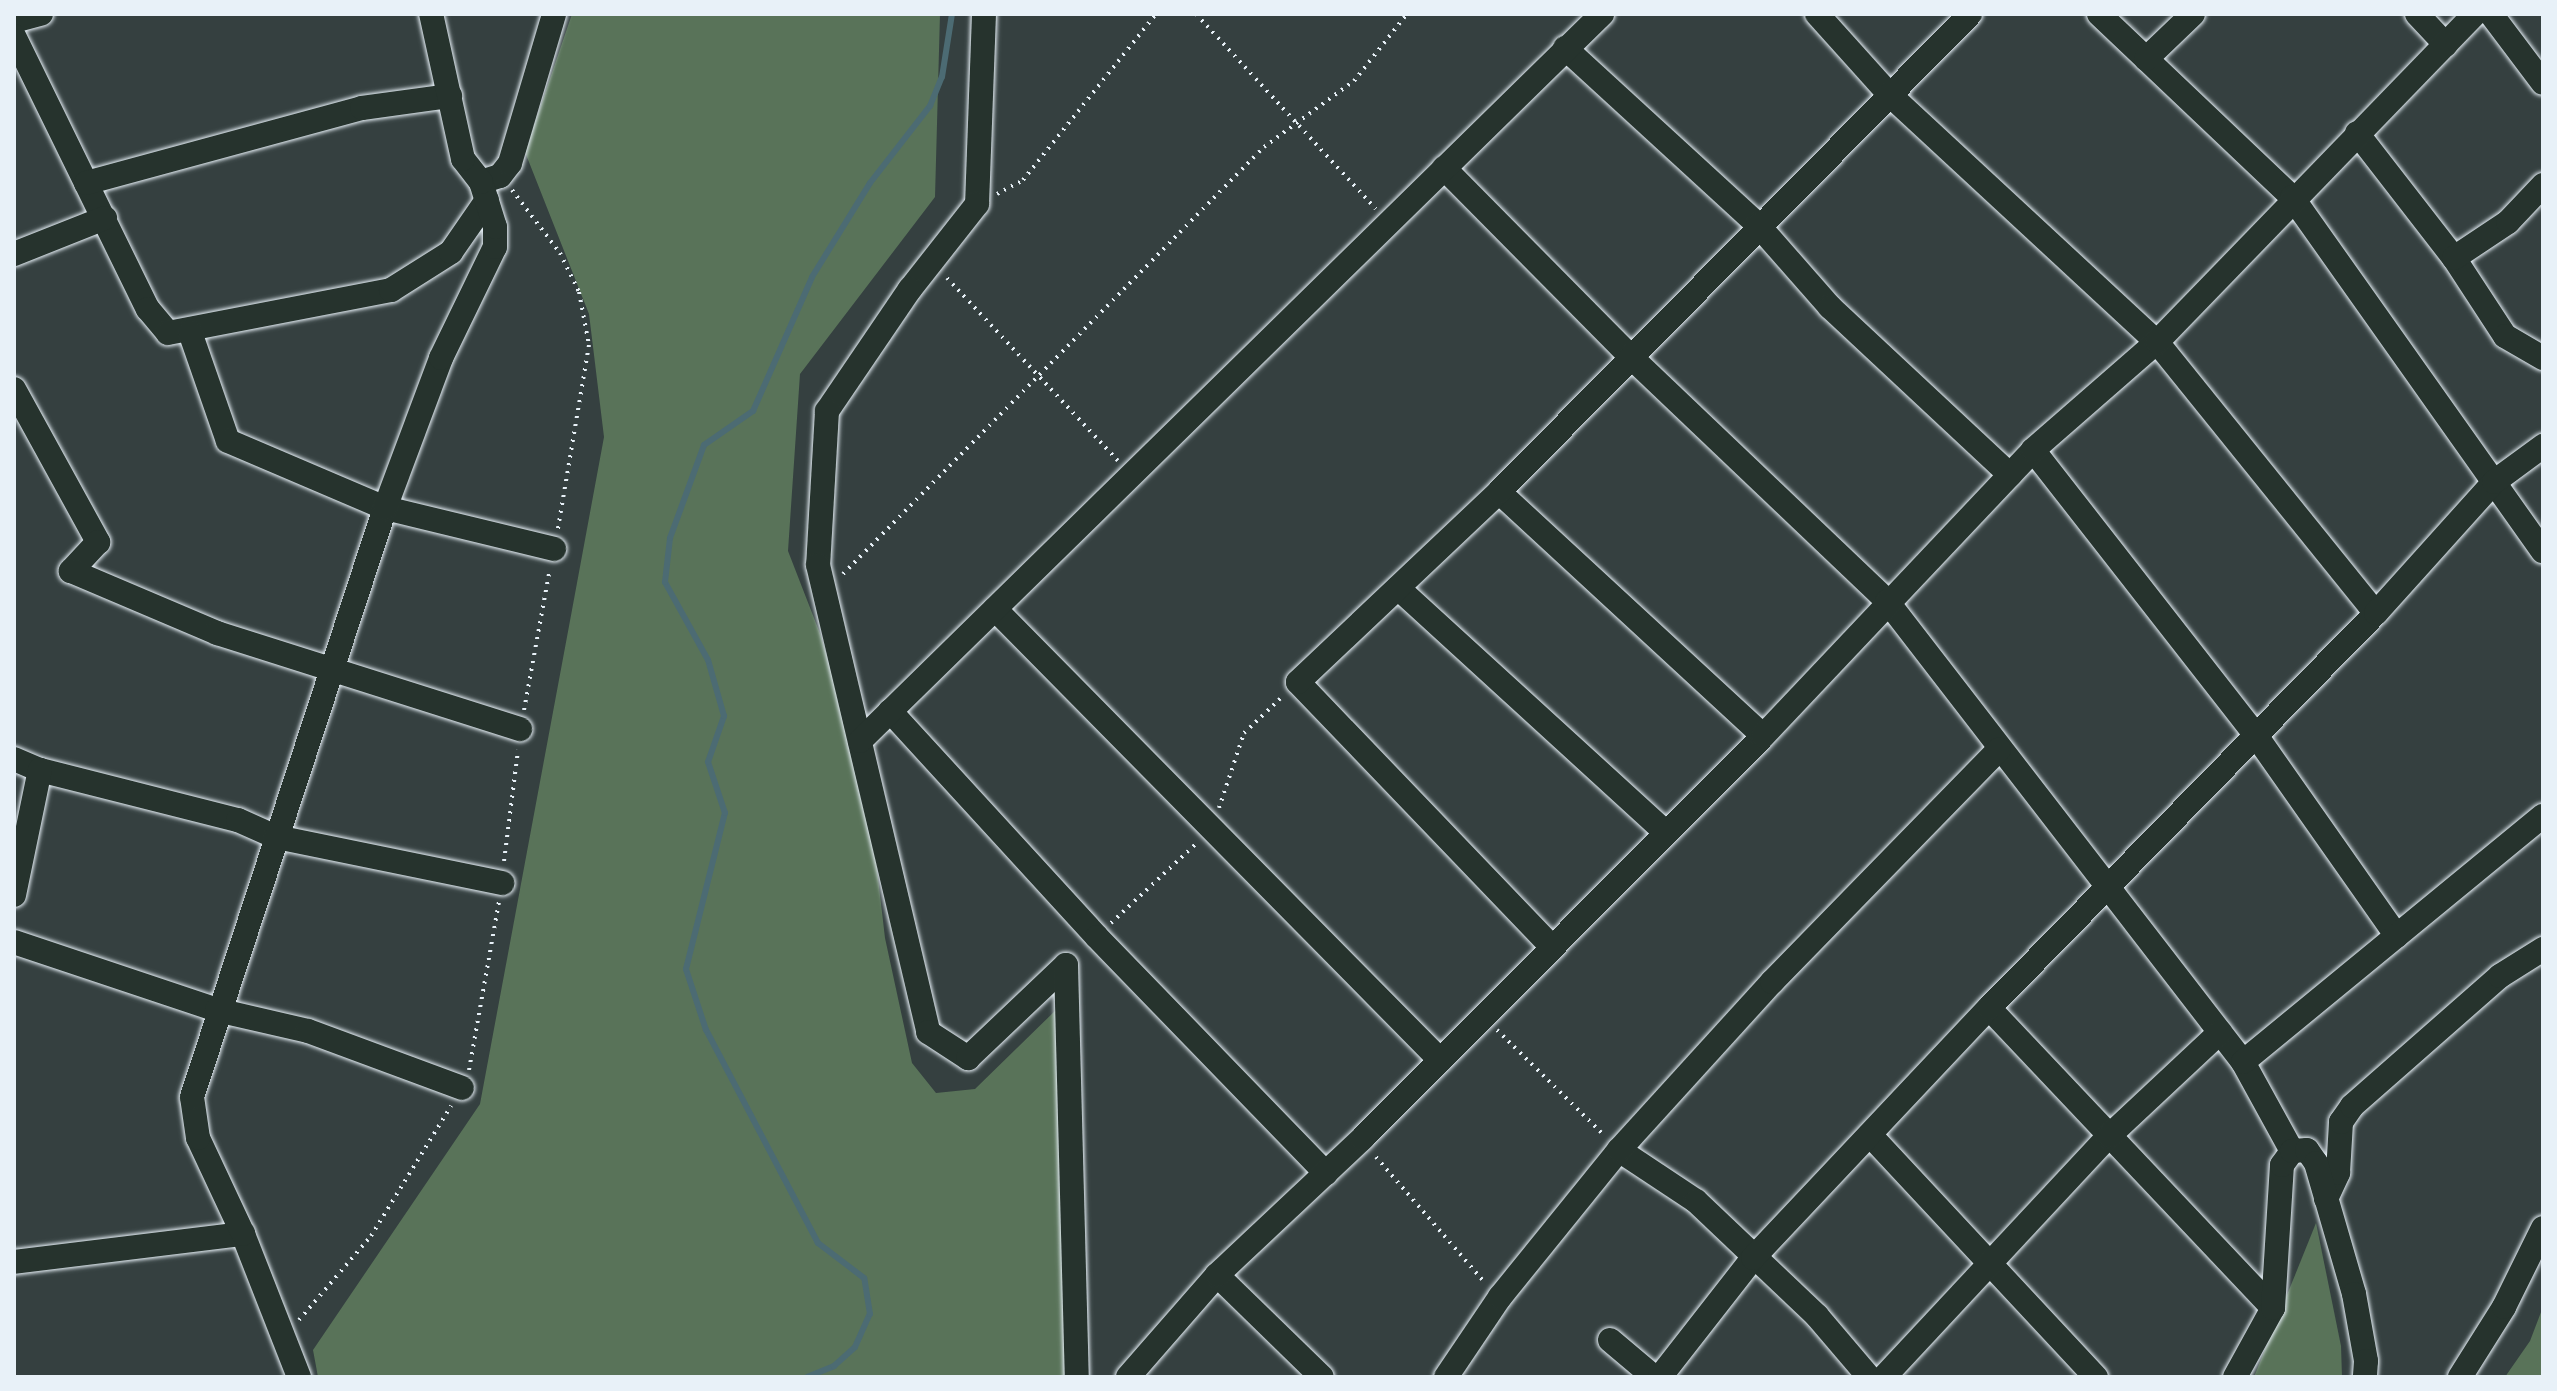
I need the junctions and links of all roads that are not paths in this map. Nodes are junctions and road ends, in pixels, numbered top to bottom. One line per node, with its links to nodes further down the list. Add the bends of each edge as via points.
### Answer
1 (41, 14): 13 (street)
2 (431, 14): 21 (street)
3 (554, 14): 26 (street, via 510,163)
4 (984, 14): 54 (street, via 977,204 827,411 818,565)
5 (1602, 14): 16 (street)
6 (1817, 14): 20 (street)
7 (1970, 14): 20 (street)
8 (2099, 14): 17 (street)
9 (2193, 14): 17 (street)
10 (2417, 14): 15 (street)
11 (2475, 14): 15 (street)
12 (2491, 14): 19 (street)
13 (14, 21)
14 (14, 36): 18 (street)
15 (2446, 45): 22 (street)
16 (1565, 48): 23 (street); 29 (street)
17 (2146, 59): 27 (street)
18 (19, 60): 24 (street)
19 (2543, 83)
20 (1890, 95): 29 (street); 33 (street)
21 (450, 96): 24 (street, via 362,108); 26 (street, via 463,159)
22 (2357, 133): 27 (street); 31 (street)
23 (1444, 168): 34 (street); 47 (street)
24 (86, 183): 28 (street)
25 (2543, 185): 31 (street, via 2508,222)
26 (489, 186): 32 (street, via 451,252 391,290); 42 (street, via 495,247 441,358)
27 (2292, 197): 33 (street); 40 (street)
28 (105, 218): 30 (street); 32 (street, via 148,309 168,333)
29 (1758, 225): 34 (street); 39 (street, via 1830,307)
30 (14, 254)
31 (2454, 258): 35 (street, via 2505,336)
32 (190, 332): 42 (street, via 228,441)
33 (2157, 342): 38 (street); 48 (street)
34 (1631, 357): 41 (street); 46 (street)
35 (2543, 358)
36 (14, 389): 49 (street, via 98,542 71,571 217,633)
37 (2543, 446): 40 (street)
38 (2033, 450): 39 (street); 53 (street)
39 (2010, 475): 46 (street)
40 (2494, 482): 44 (street); 48 (street)
41 (1499, 492): 45 (street); 52 (street)
42 (385, 508): 43 (street); 49 (street)
43 (554, 549)
44 (2543, 551)
45 (1398, 588): 59 (street); 66 (street, via 1298,682)
46 (1887, 601): 52 (street); 55 (street)
47 (995, 609): 50 (street); 71 (street)
48 (2376, 613): 53 (street)
49 (330, 667): 51 (street); 60 (street)
50 (890, 711): 54 (street); 78 (street, via 1097,937)
51 (520, 729)
52 (1763, 736): 59 (street)
53 (2257, 737): 62 (street); 64 (street)
54 (860, 741): 89 (street, via 928,1032 968,1058 1066,965)
55 (1999, 749): 62 (street); 76 (street, via 1772,982)
56 (14, 759): 57 (street)
57 (40, 770): 60 (street, via 238,820); 63 (street)
58 (2543, 816): 64 (street)
59 (1665, 832): 66 (street)
60 (276, 837): 61 (street); 69 (street)
61 (502, 883)
62 (2107, 886): 68 (street); 70 (street)
63 (14, 895)
64 (2397, 936): 72 (street)
65 (14, 942): 69 (street)
66 (1552, 947): 71 (street)
67 (2543, 949): 79 (street, via 2500,976 2352,1106 2341,1122 2338,1173)
68 (1989, 1008): 74 (street); 75 (street)
69 (217, 1010): 73 (street, via 308,1031); 81 (street, via 192,1097 198,1138)
70 (2220, 1032): 72 (street); 75 (street)
71 (1440, 1060): 78 (street)
72 (2243, 1062): 77 (street)
73 (462, 1088)
74 (1871, 1136): 82 (street); 84 (street)
75 (2109, 1136): 84 (street); 86 (street)
76 (1619, 1150): 82 (street, via 1696,1201); 92 (street, via 1500,1297)
77 (2292, 1151): 79 (street, via 2307,1150); 86 (street, via 2282,1165)
78 (1326, 1173): 85 (street)
79 (2326, 1199): 98 (street, via 2354,1294)
80 (2543, 1228): 99 (street, via 2504,1307)
81 (243, 1234): 83 (street); 88 (street)
82 (1753, 1258): 93 (street); 94 (street, via 1817,1316)
83 (14, 1262)
84 (1989, 1262): 95 (street); 96 (street)
85 (1217, 1275): 90 (street); 91 (street)
86 (2273, 1308): 97 (street)
87 (1610, 1340): 93 (street)
88 (299, 1377)
89 (1077, 1377)
90 (1128, 1377)
91 (1322, 1377)
92 (1446, 1377)
93 (1657, 1377)
94 (1869, 1377)
95 (1884, 1377)
96 (2096, 1377)
97 (2235, 1377)
98 (2365, 1377)
99 (2460, 1377)

